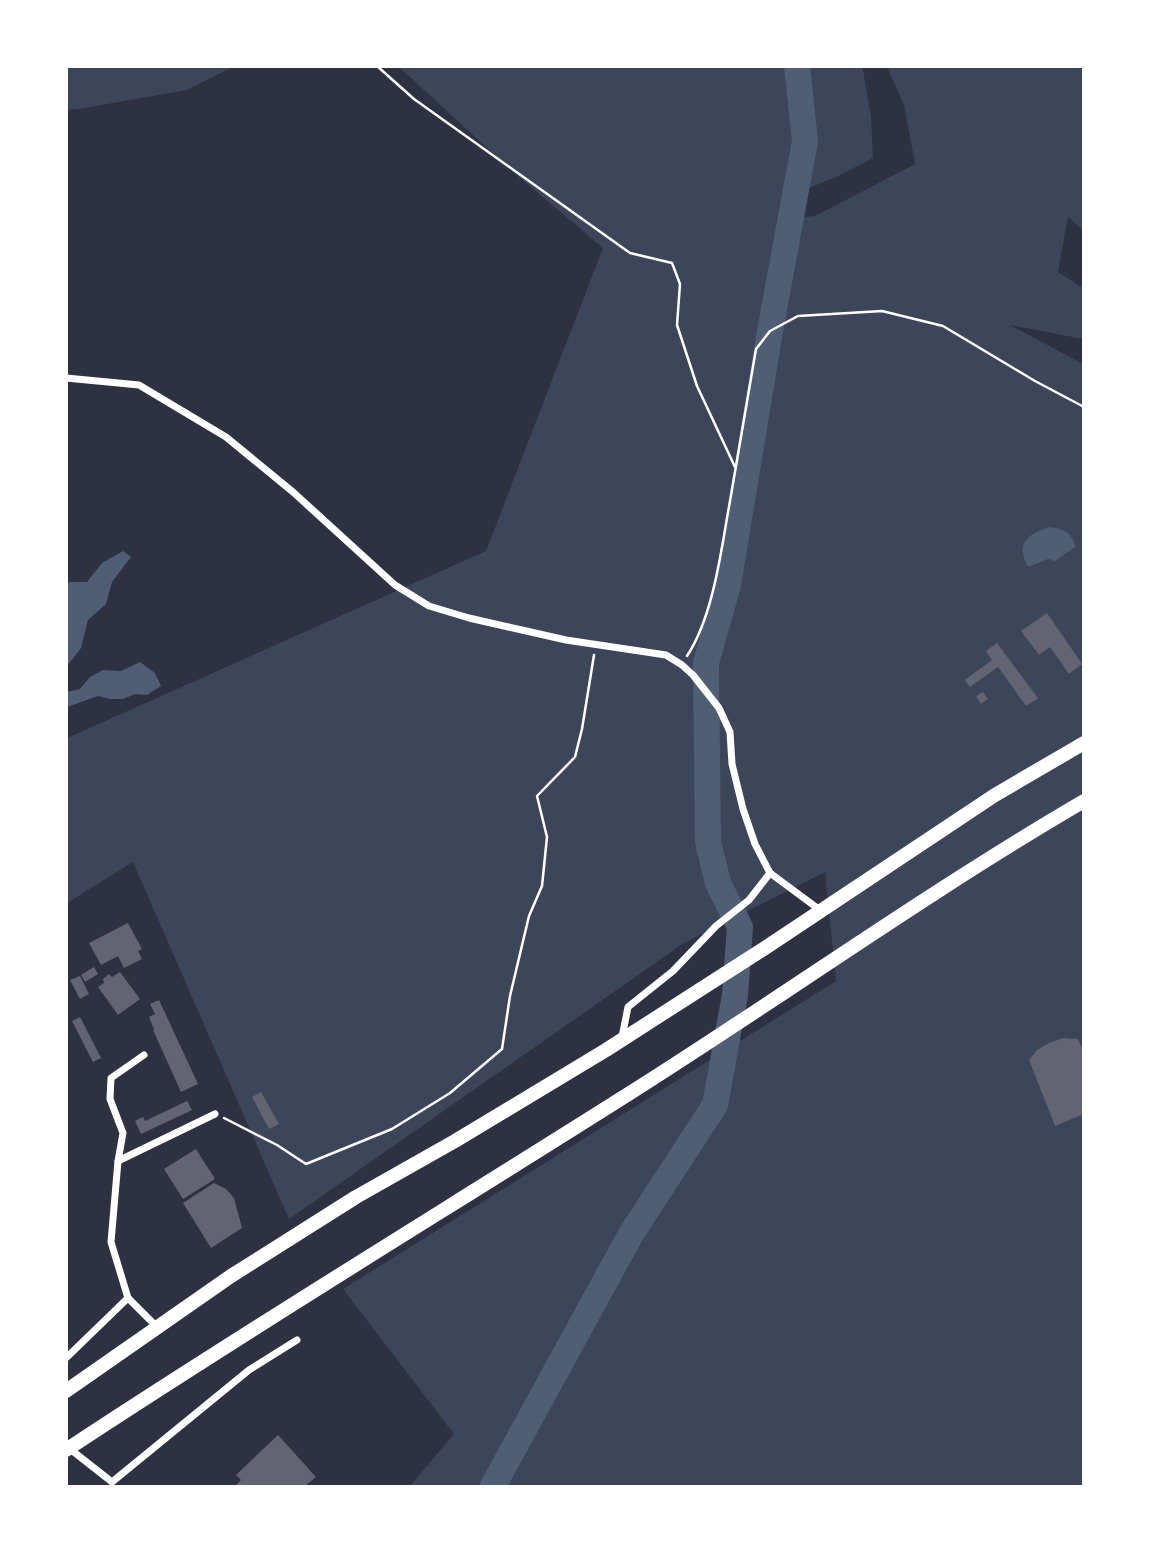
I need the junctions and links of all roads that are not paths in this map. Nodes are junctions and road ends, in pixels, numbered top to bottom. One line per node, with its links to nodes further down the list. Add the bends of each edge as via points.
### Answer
1 (66, 378): 4 (street, via 139,385 226,437 395,585 429,606 566,640 666,655 682,664 719,708 730,732 743,809)
2 (1083, 743): 5 (highway, via 995,795)
3 (1083, 800): 15 (highway, via 633,1092)
4 (770, 873): 5 (street); 6 (street, via 749,900 628,1007)
5 (820, 911): 6 (highway)
6 (621, 1040): 11 (highway, via 356,1197)
7 (144, 1055): 9 (street, via 111,1077 110,1099 124,1133)
8 (215, 1114): 9 (street)
9 (118, 1161): 10 (street, via 111,1242)
10 (128, 1298): 11 (street); 13 (street)
11 (157, 1327): 14 (highway)
12 (297, 1340): 16 (street, via 249,1370)
13 (66, 1358)
14 (66, 1391)
15 (68, 1449): 16 (street)
16 (110, 1484)

